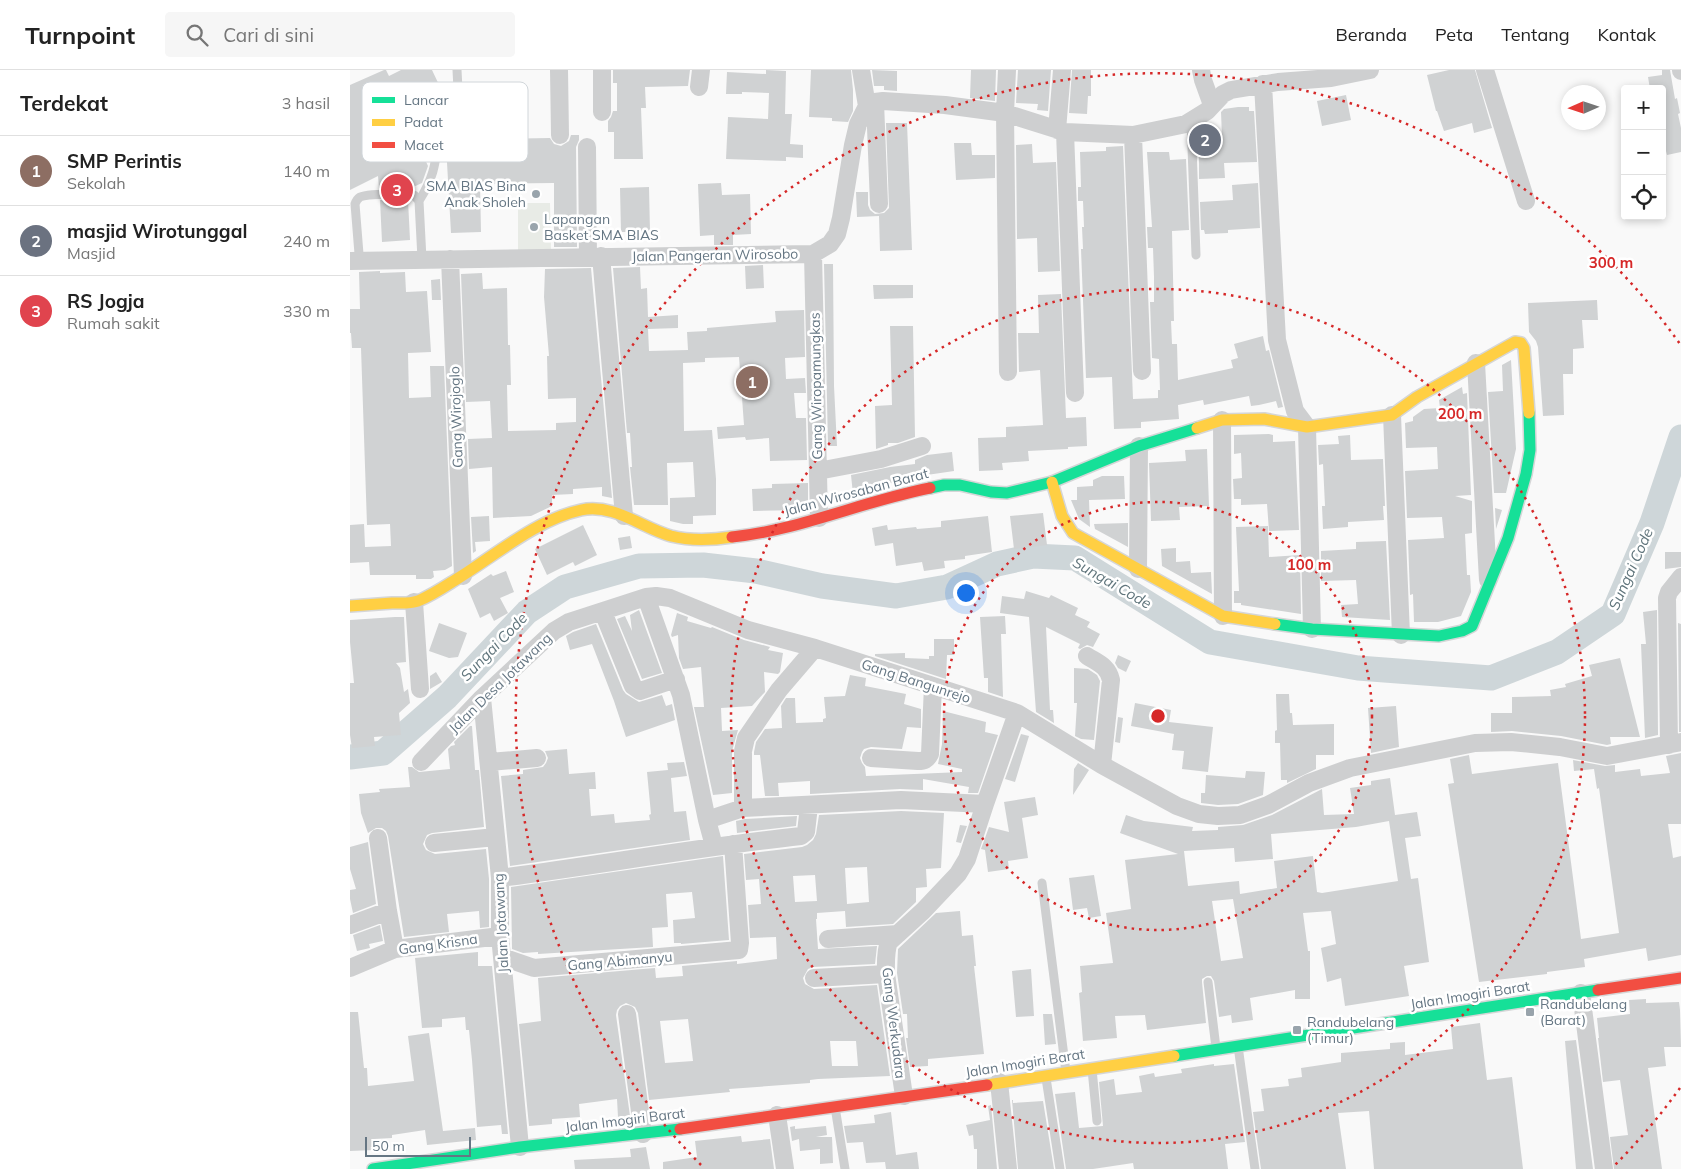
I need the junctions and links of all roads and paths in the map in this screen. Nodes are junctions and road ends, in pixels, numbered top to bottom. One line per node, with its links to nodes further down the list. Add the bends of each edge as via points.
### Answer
1 (559, 70): 16 (street)
2 (602, 70): 12 (street)
3 (861, 70): 10 (street)
4 (1007, 70): 13 (street)
5 (1062, 70): 15 (street)
6 (1201, 70): 11 (street)
7 (1370, 70): 9 (street, via 1331,78)
8 (1485, 70): 21 (street)
9 (1273, 79): 11 (street, via 1228,91); 35 (street, via 1277,340 1295,411)
10 (871, 104): 13 (street, via 883,101 946,105); 22 (street); 23 (street, Jalan Pangeran Wirosobo, via 858,124 837,234 830,244)
11 (1212, 105): 14 (street)
12 (602, 112)
13 (1005, 113): 15 (street); 31 (street)
14 (1191, 121): 17 (street, via 1177,127); 24 (lane)
15 (1061, 131): 17 (street); 32 (street)
16 (560, 135)
17 (1133, 135): 30 (street)
18 (587, 147): 25 (street)
19 (436, 162): 20 (lane)
20 (419, 201): 26 (lane); 28 (lane, via 410,194 358,199 355,204 359,254)
21 (1526, 201)
22 (879, 204)
23 (813, 254): 25 (street, Jalan Pangeran Wirosobo); 38 (street, Gang Wiropamungkas)
24 (1196, 255)
25 (594, 257): 27 (street, Jalan Pangeran Wirosobo); 40 (street)
26 (422, 259): 27 (street, Jalan Pangeran Wirosobo); 28 (street, Jalan Pangeran Wirosobo)
27 (450, 259): 43 (street, Gang Wirojoglo)
28 (356, 261)
29 (1476, 363): 33 (street, Jalan Wirosaban Barat); 45 (street); 45 (street, Jalan Wirosaban Barat, via 1515,342 1524,348 1530,450 1511,530)
30 (1142, 371)
31 (1008, 372)
32 (1075, 392)
33 (1392, 415): 35 (street, Jalan Wirosaban Barat); 52 (street)
34 (1222, 420): 35 (street, Jalan Wirosaban Barat, via 1264,419); 37 (street, Jalan Wirosaban Barat); 50 (street)
35 (1307, 428): 51 (street)
36 (922, 446): 38 (street, via 880,459)
37 (1140, 446): 39 (street, Jalan Wirosaban Barat); 42 (street)
38 (818, 471): 41 (street, Gang Wiropamungkas)
39 (1052, 482): 41 (street, Jalan Wirosaban Barat, via 1004,493 947,484); 42 (street, via 1061,514 1070,530)
40 (624, 516): 41 (street, Jalan Wirosaban Barat, via 678,537 716,539 747,536); 43 (street, Jalan Wirosaban Barat, via 592,509 563,516)
41 (819, 518)
42 (1138, 569): 50 (street)
43 (463, 576): 47 (street, Jalan Wirosaban Barat)
44 (1681, 577): 60 (street, via 1667,598)
45 (1489, 585): 52 (street, via 1472,626 1439,636)
46 (646, 597): 49 (street, Jalan Desa Jotawang); 53 (street, Jalan Desa Jotawang, via 670,598 748,630); 55 (street)
47 (414, 602): 48 (street, Jalan Wirosaban Barat); 57 (street)
48 (350, 606)
49 (603, 612): 55 (street, via 637,690); 58 (street, Jalan Desa Jotawang, via 569,622 554,631)
50 (1223, 616): 51 (street)
51 (1312, 629): 52 (street)
52 (1401, 635)
53 (815, 648): 56 (street, Gang Bangunrejo); 68 (street, via 782,685 746,738)
54 (1087, 656): 65 (street, via 1105,666 1111,680)
55 (676, 679): 69 (street, via 688,722)
56 (933, 686): 59 (street, Gang Bangunrejo); 62 (street, via 928,758 918,761)
57 (420, 689)
58 (482, 698): 63 (street, Jalan Desa Jotawang); 64 (street, Jalan Jotawang)
59 (1017, 713): 65 (street, Gang Bangunrejo); 66 (street, Gang Werkudara)
60 (1672, 741): 65 (street, Gang Bangunrejo, via 1607,756 1518,742 1475,743 1350,768 1309,782 1268,805 1230,816 1200,814 1177,806)
61 (537, 758): 64 (street)
62 (871, 758)
63 (421, 762)
64 (489, 762): 70 (street, Jalan Jotawang)
65 (1102, 765)
66 (985, 804): 67 (street, via 900,800); 79 (street, Gang Werkudara, via 971,851 962,867 923,912)
67 (809, 806): 68 (street); 73 (street, via 804,835)
68 (743, 808): 69 (street)
69 (706, 820): 74 (street)
70 (496, 837): 72 (street); 75 (street, Jalan Jotawang)
71 (378, 838): 77 (street)
72 (434, 843)
73 (733, 844): 74 (street); 83 (street, Gang Abimanyu, via 739,950 534,968)
74 (714, 846): 75 (street)
75 (500, 878): 80 (street, Jalan Jotawang)
76 (1042, 883): 94 (lane)
77 (388, 912): 78 (street); 82 (street)
78 (350, 925)
79 (898, 934): 81 (street); 85 (street, Gang Werkudara, via 888,945)
80 (500, 936): 82 (street, Gang Krisna); 83 (street, Jalan Jotawang)
81 (828, 939)
82 (395, 949): 84 (street, Gang Krisna)
83 (502, 957): 102 (street, Jalan Jotawang)
84 (350, 968)
85 (886, 974): 86 (street); 97 (street, Gang Werkudara)
86 (814, 978)
87 (1681, 978): 89 (street, Jalan Imogiri Barat)
88 (1208, 982): 92 (lane)
89 (1580, 992): 91 (street, Jalan Imogiri Barat); 110 (street)
90 (627, 1014): 101 (street)
91 (1238, 1046): 92 (street, Jalan Imogiri Barat); 109 (lane)
92 (1216, 1049): 93 (street, Jalan Imogiri Barat)
93 (1092, 1068): 94 (street, Jalan Imogiri Barat); 100 (lane)
94 (1066, 1072): 95 (street, Jalan Imogiri Barat)
95 (1046, 1076): 96 (street, Jalan Imogiri Barat); 108 (lane)
96 (999, 1082): 97 (street, Jalan Imogiri Barat); 107 (street)
97 (904, 1096): 98 (street, Jalan Imogiri Barat)
98 (835, 1107): 99 (street, Jalan Imogiri Barat); 106 (lane)
99 (777, 1115): 101 (street, Jalan Imogiri Barat); 105 (street)
100 (1097, 1121)
101 (643, 1134): 102 (street, Jalan Imogiri Barat)
102 (520, 1147): 103 (street, Jalan Imogiri Barat)
103 (397, 1167): 104 (street, Jalan Imogiri Barat)
104 (373, 1169)
105 (785, 1169)
106 (845, 1169)
107 (1008, 1169)
108 (1060, 1169)
109 (1255, 1169)
110 (1604, 1169)

